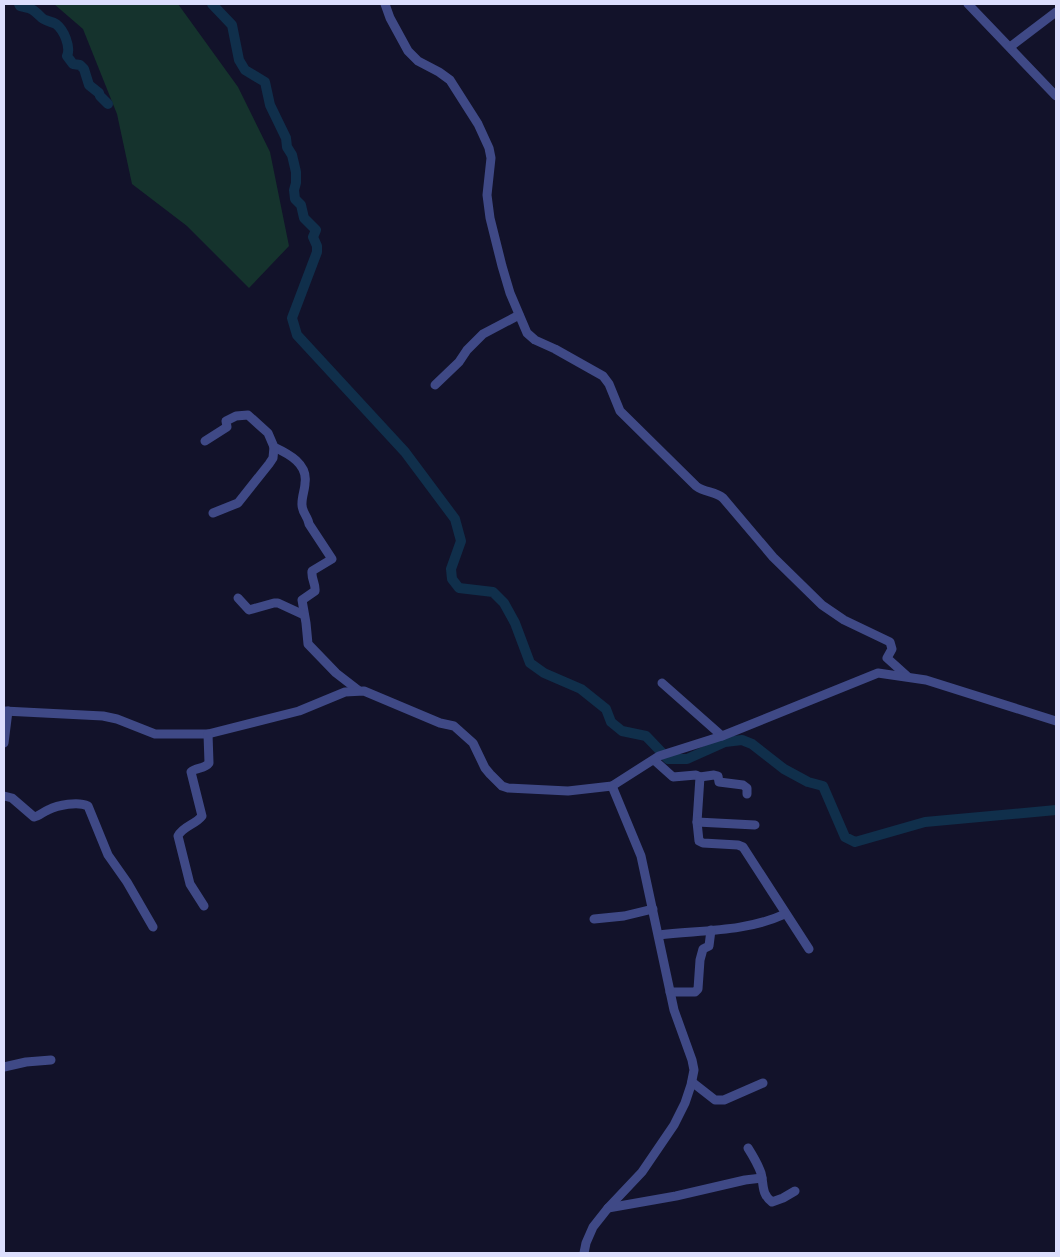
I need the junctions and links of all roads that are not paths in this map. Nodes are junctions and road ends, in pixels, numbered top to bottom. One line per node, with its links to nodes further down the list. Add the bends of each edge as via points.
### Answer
1 (385, 4): 6 (street, via 408,51 418,61 450,80 489,148 489,211 502,266)
2 (968, 4): 4 (street)
3 (1056, 12): 4 (street)
4 (1010, 47): 5 (street)
5 (1056, 96)
6 (519, 315): 7 (street, via 485,332); 13 (street, via 534,340 603,376 620,411 696,486 724,498 773,557 822,605 844,620 890,642 892,649 887,658)
7 (435, 385)
8 (205, 442): 9 (street, via 227,427 226,421 248,415 268,433)
9 (274, 447): 10 (street, via 270,464 238,503); 12 (street, via 292,457 305,472 303,514 332,559 312,572 315,590 302,600)
10 (213, 513)
11 (238, 598): 12 (street, via 249,610 278,603)
12 (304, 615): 15 (street, via 309,646)
13 (908, 677): 17 (street); 19 (street, via 886,673 870,675)
14 (662, 683): 19 (street)
15 (358, 690): 18 (street, via 299,711); 23 (street, via 371,692 440,723 454,726 473,743 485,768 502,786 568,791)
16 (6, 711): 18 (street, via 96,715 117,719 155,734); 20 (street)
17 (1056, 721)
18 (208, 734): 28 (street, via 208,765 191,772 202,816 198,822 181,830 178,836 190,884)
19 (722, 736): 21 (street)
20 (4, 743)
21 (657, 758): 22 (street, via 673,777); 23 (street)
22 (700, 777): 24 (street, via 714,774 718,776 718,782 743,785); 26 (street)
23 (612, 786): 29 (street, via 641,856)
24 (747, 794)
25 (4, 796): 32 (street, via 12,798 32,817 64,806 83,803 89,807 108,855)
26 (698, 822): 27 (street); 30 (street, via 700,842 743,847)
27 (754, 826)
28 (204, 906)
29 (653, 909): 31 (street, via 622,917); 34 (street)
30 (785, 914): 33 (street, via 754,925); 35 (street)
31 (594, 919)
32 (153, 927)
33 (711, 930): 34 (street); 36 (street, via 709,947 703,949 701,957 698,989 695,992)
34 (659, 934): 36 (street)
35 (809, 949)
36 (670, 992): 39 (street, via 693,1065)
37 (51, 1060): 38 (street)
38 (4, 1068)
39 (692, 1082): 40 (street, via 715,1100 724,1100); 44 (street, via 685,1102 661,1144 636,1179)
40 (763, 1083)
41 (748, 1148): 42 (street)
42 (762, 1178): 43 (street, via 764,1194 772,1202); 44 (street)
43 (795, 1191)
44 (608, 1208): 45 (street, via 593,1227)
45 (584, 1253)

